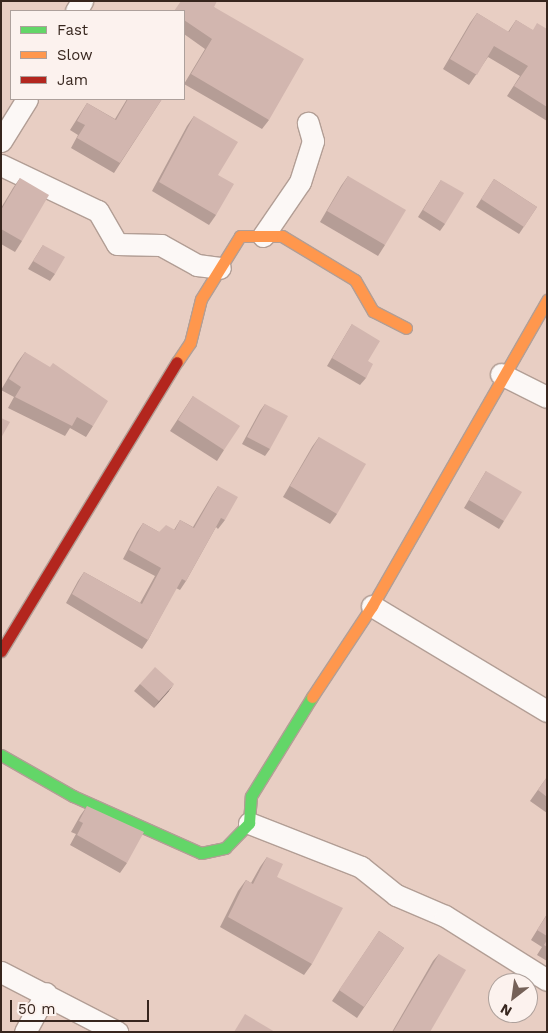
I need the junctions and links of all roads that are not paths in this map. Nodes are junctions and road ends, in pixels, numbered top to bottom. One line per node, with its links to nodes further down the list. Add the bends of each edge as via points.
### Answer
1 (26, 100): 3 (street)
2 (308, 123): 5 (street, via 313,141 300,182)
3 (1, 141)
4 (1, 165): 6 (street, via 98,211 118,244 161,245 197,265)
5 (263, 236): 6 (street, via 240,236); 8 (street, via 282,236 355,280 373,311)
6 (220, 268): 12 (street, via 201,299 190,343 145,408)
7 (547, 300): 9 (street)
8 (406, 328)
9 (501, 374): 10 (street); 11 (street)
10 (547, 397)
11 (372, 606): 13 (street); 15 (street, via 350,633 251,796)
12 (1, 651)
13 (547, 711)
14 (1, 755): 15 (street, via 73,796 200,853 225,848)
15 (249, 824): 17 (street, via 361,867 396,895 445,916)
16 (1, 972): 18 (street)
17 (547, 980)
18 (46, 993): 19 (street); 20 (street)
19 (25, 1032)
20 (118, 1032)

